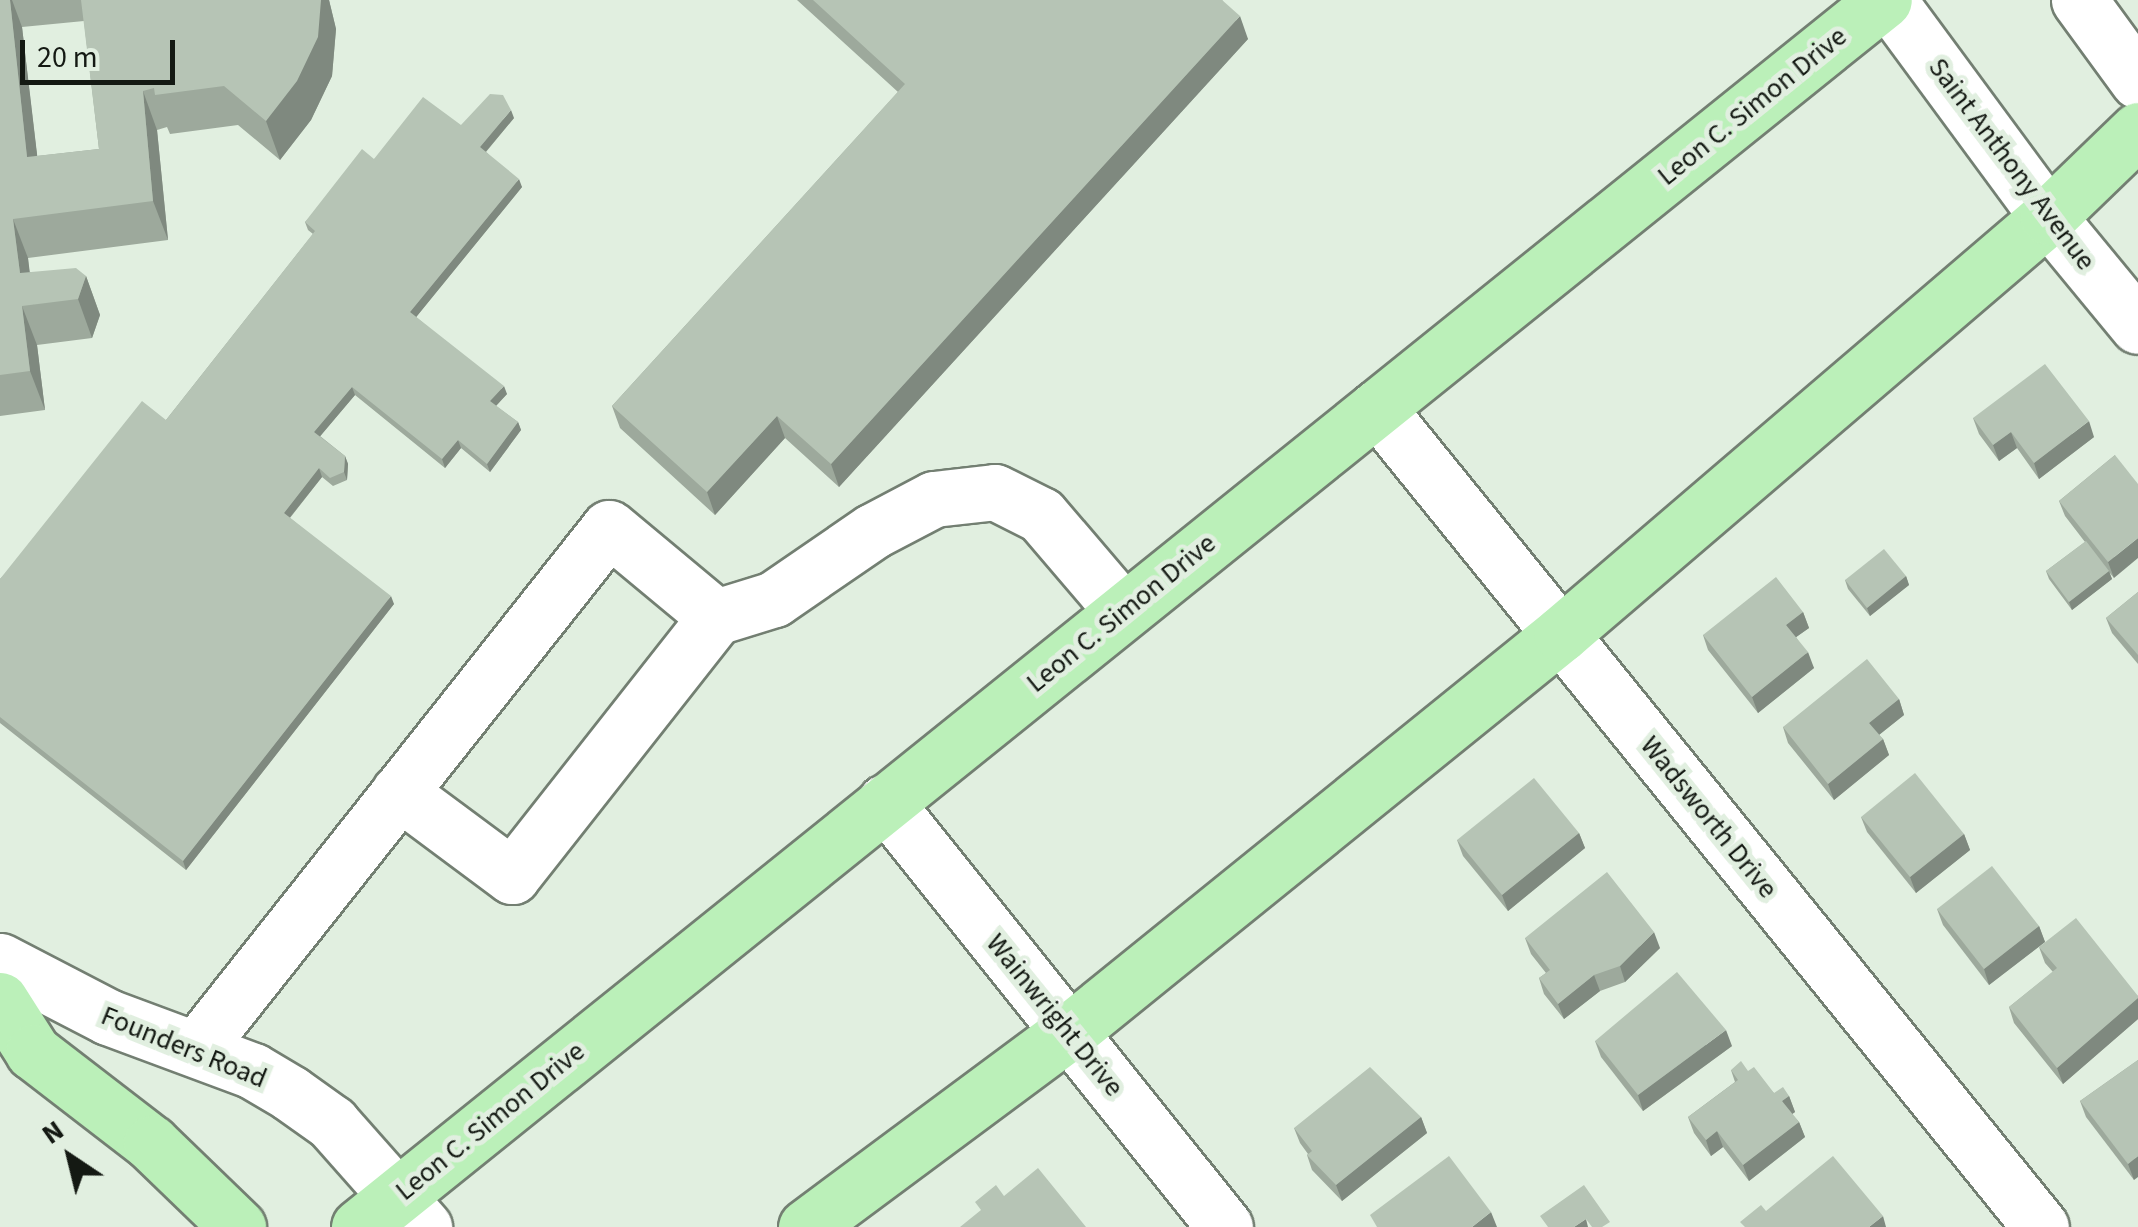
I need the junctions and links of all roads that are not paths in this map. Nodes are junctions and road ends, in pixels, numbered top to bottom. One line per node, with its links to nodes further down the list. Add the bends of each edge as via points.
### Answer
1 (1886, 0): 5 (street, Saint Anthony Avenue); 7 (main road, Leon C. Simon Drive)
2 (2078, 0): 3 (street)
3 (2138, 81)
4 (2138, 130): 5 (main road)
5 (2048, 217): 6 (street, Saint Anthony Avenue); 10 (main road)
6 (2138, 326)
7 (1377, 408): 8 (main road, Leon C. Simon Drive); 10 (street, Wadsworth Drive)
8 (1124, 611): 9 (street, via 1040,514 1019,500 975,489 934,499 873,531 774,600); 12 (main road, Leon C. Simon Drive)
9 (716, 617): 11 (street, via 512,876); 11 (street, via 609,528)
10 (1561, 634): 15 (main road); 21 (street, Wadsworth Drive)
11 (399, 792): 16 (street)
12 (885, 802): 15 (street, Wainwright Drive); 17 (main road, Leon C. Simon Drive)
13 (0, 960): 16 (street, Founders Road, via 108,1017)
14 (0, 1000): 18 (main road, via 33,1052 151,1143)
15 (1069, 1032): 19 (main road); 20 (street, Wainwright Drive)
16 (198, 1048): 17 (street, Founders Road, via 254,1071 332,1123)
17 (394, 1216)
18 (238, 1227)
19 (806, 1227)
20 (1225, 1227)
21 (2042, 1227)

